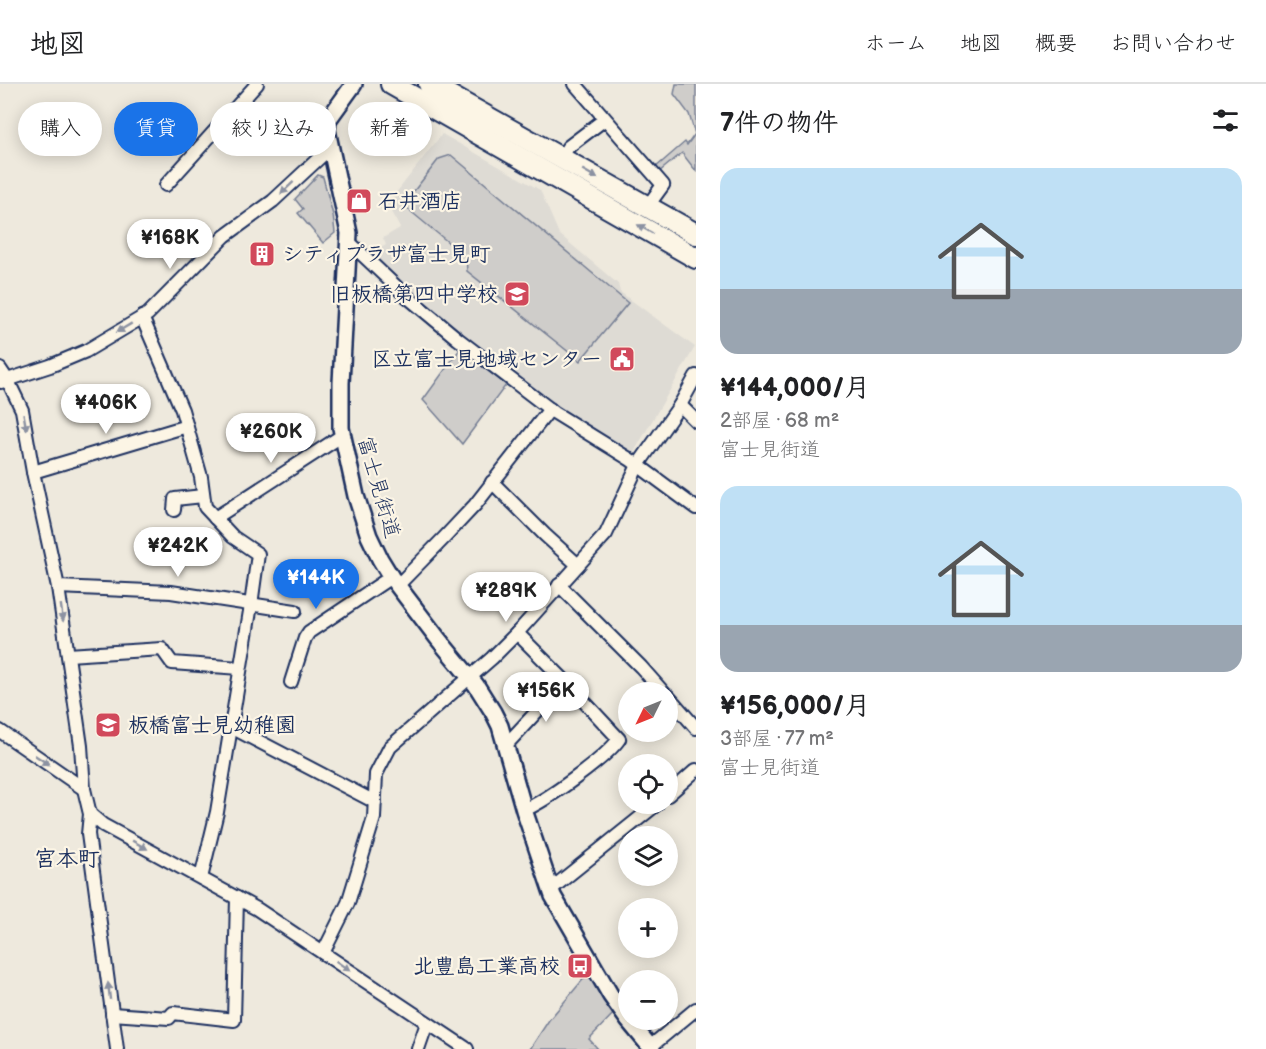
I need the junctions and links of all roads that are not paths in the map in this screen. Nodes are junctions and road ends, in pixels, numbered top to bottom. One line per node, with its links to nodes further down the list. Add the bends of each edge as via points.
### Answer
1 (257, 84): 11 (street)
2 (354, 84): 6 (street, 富士見街道)
3 (391, 84): 15 (main road, one-way to 3)
4 (429, 84): 10 (main road)
5 (575, 84): 7 (street)
6 (336, 109)
7 (605, 119): 10 (street, via 568,147); 12 (street, via 663,185)
8 (321, 156): 16 (street, one-way to 16, via 273,201 225,236)
9 (332, 156): 14 (street, 富士見街道)
10 (561, 158): 12 (main road, one-way to 12)
11 (166, 185)
12 (647, 207): 13 (main road)
13 (696, 234)
14 (349, 242): 21 (street, via 449,332); 24 (street, 富士見街道, via 341,383)
15 (696, 258)
16 (142, 317): 19 (street, one-way to 19, via 86,351); 23 (street)
17 (0, 369): 19 (street)
18 (696, 376): 20 (street)
19 (4, 381): 26 (street, one-way to 26, via 22,410)
20 (680, 405): 22 (street); 25 (street)
21 (550, 409): 25 (street); 27 (street)
22 (696, 421)
23 (187, 426): 26 (street); 28 (street)
24 (343, 435): 31 (street); 33 (street, 富士見街道, via 369,536)
25 (638, 465): 29 (street); 32 (street, via 606,534)
26 (33, 472): 35 (street)
27 (492, 482): 32 (street); 33 (street, via 444,538)
28 (203, 496): 30 (street, via 175,499); 31 (street)
29 (696, 508)
30 (174, 510)
31 (215, 518): 36 (street, via 233,537 258,554)
32 (578, 564): 34 (street)
33 (394, 581): 41 (street, 富士見街道); 43 (street, via 309,632)
34 (560, 585): 38 (street); 44 (street)
35 (58, 587): 36 (street, via 171,592); 39 (street, one-way to 39)
36 (252, 605): 37 (street); 40 (street)
37 (295, 611)
38 (517, 633): 41 (street); 42 (street)
39 (68, 655): 40 (street, via 162,650 172,663); 52 (street)
40 (240, 668): 46 (street)
41 (469, 678): 49 (street, 富士見街道, via 493,712); 53 (street, via 390,747 376,774)
42 (565, 681): 49 (street); 54 (street, via 619,739 579,774)
43 (291, 682)
44 (654, 682)
45 (678, 707): 47 (street)
46 (231, 727): 53 (street); 57 (street)
47 (696, 728)
48 (0, 731): 52 (street, one-way to 52)
49 (505, 746): 54 (street, 富士見街道)
50 (696, 771): 51 (street)
51 (678, 786)
52 (84, 789): 55 (street)
53 (375, 802): 60 (street, via 374,818 348,903)
54 (524, 810): 58 (street, 富士見街道)
55 (90, 814): 57 (street, one-way to 57, via 103,825); 62 (street, one-way to 55, via 88,834)
56 (645, 814): 58 (street)
57 (201, 878): 59 (street)
58 (550, 890): 64 (street, 富士見街道, via 611,996)
59 (237, 898): 60 (street); 62 (street, via 234,1020 173,1013 169,1018)
60 (323, 953): 63 (street, one-way to 63)
61 (696, 1009): 64 (street)
62 (112, 1014): 65 (street)
63 (427, 1023): 66 (street); 67 (street)
64 (651, 1048)
65 (117, 1049)
66 (418, 1049)
67 (466, 1049)

